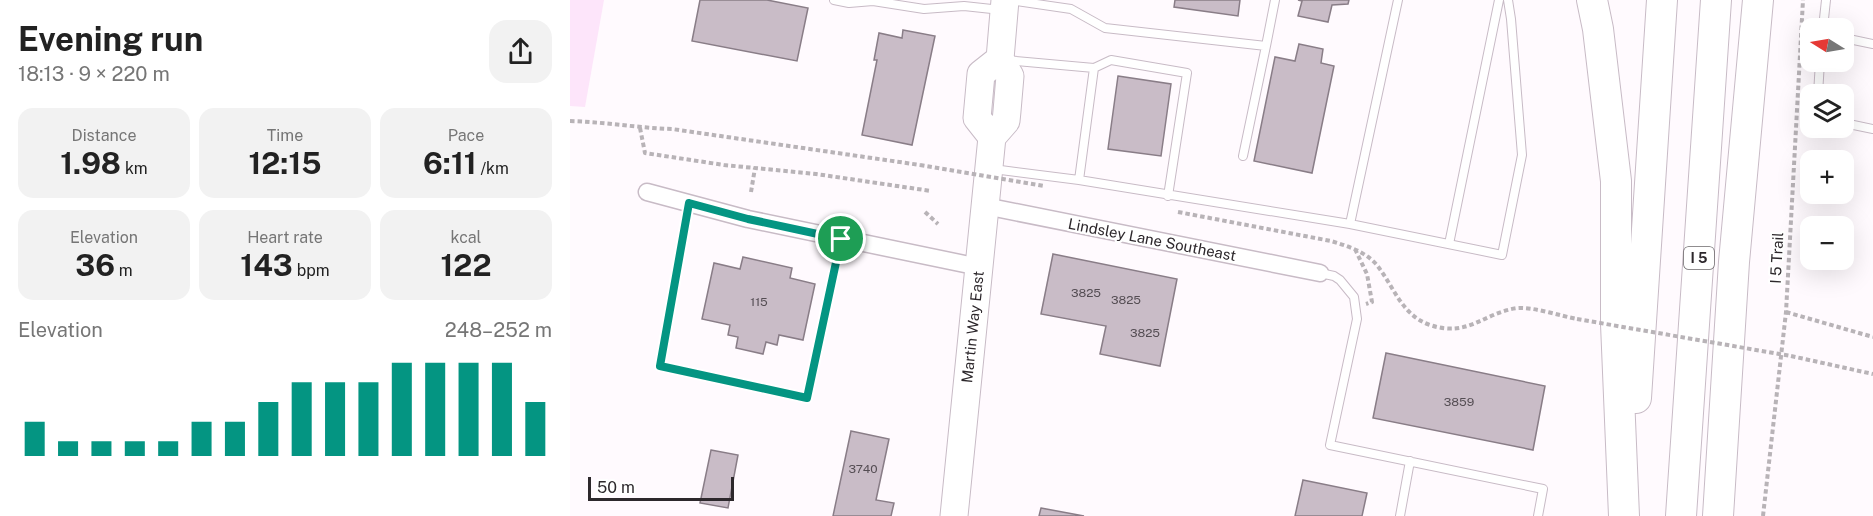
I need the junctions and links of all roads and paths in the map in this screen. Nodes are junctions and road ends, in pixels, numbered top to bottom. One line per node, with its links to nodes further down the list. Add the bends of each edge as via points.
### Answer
1 (834, 0): 12 (lane)
2 (1275, 0): 17 (lane)
3 (1398, 0): 37 (lane)
4 (1499, 0): 39 (lane)
5 (1508, 0): 39 (lane, via 1522,154 1502,255)
6 (1592, 0): 52 (highway, via 1616,181 1616,324)
7 (1662, 0): 52 (highway)
8 (1716, 0): 53 (highway, I 5)
9 (1758, 0): 54 (highway, via 1734,262)
10 (1803, 0): 44 (path, I 5 Trail)
11 (1826, 0): 14 (lane)
12 (872, 1): 13 (lane, via 924,9)
13 (1005, 5): 17 (lane, via 1071,9 1105,28); 18 (main road, Martin Way East)
14 (1824, 18)
15 (1854, 40): 16 (lane)
16 (1873, 44)
17 (1266, 46): 24 (lane)
18 (1000, 59): 19 (lane); 26 (main road, Martin Way East, via 1010,76 1007,111 1006,121 992,137)
19 (1094, 68): 27 (lane); 32 (lane, via 1111,60 1187,73)
20 (570, 121): 22 (path)
21 (1854, 125): 23 (lane)
22 (640, 128): 25 (path, via 645,153); 28 (path, bridge, via 672,129)
23 (1873, 129)
24 (1243, 156)
25 (755, 168): 29 (path); 31 (path)
26 (989, 169): 27 (lane); 34 (main road, Martin Way East)
27 (1078, 180): 32 (lane)
28 (1044, 186)
29 (930, 191)
30 (647, 192): 33 (street)
31 (751, 192)
32 (1168, 196): 37 (lane)
33 (689, 203): 38 (street); 38 (lane, via 660,366 807,398)
34 (985, 206): 41 (main road, Martin Way East); 42 (street, Lindsley Lane Southeast)
35 (925, 212): 36 (path)
36 (938, 224)
37 (1350, 224): 39 (lane)
38 (841, 239): 41 (street)
39 (1449, 244)
40 (1355, 248): 43 (path, via 1367,274 1372,302)
41 (979, 267): 49 (main road, Martin Way East)
42 (1320, 273): 43 (lane, via 1340,280 1354,297)
43 (1355, 308): 48 (lane, via 1357,319 1330,445)
44 (1786, 312): 46 (path); 55 (path, I 5 Trail)
45 (1578, 319): 47 (path, bridge)
46 (1873, 338)
47 (1873, 374)
48 (1410, 462): 50 (lane); 51 (lane, via 1543,489)
49 (954, 516)
50 (1400, 516)
51 (1538, 516)
52 (1626, 516)
53 (1681, 516)
54 (1718, 516)
55 (1763, 516)

